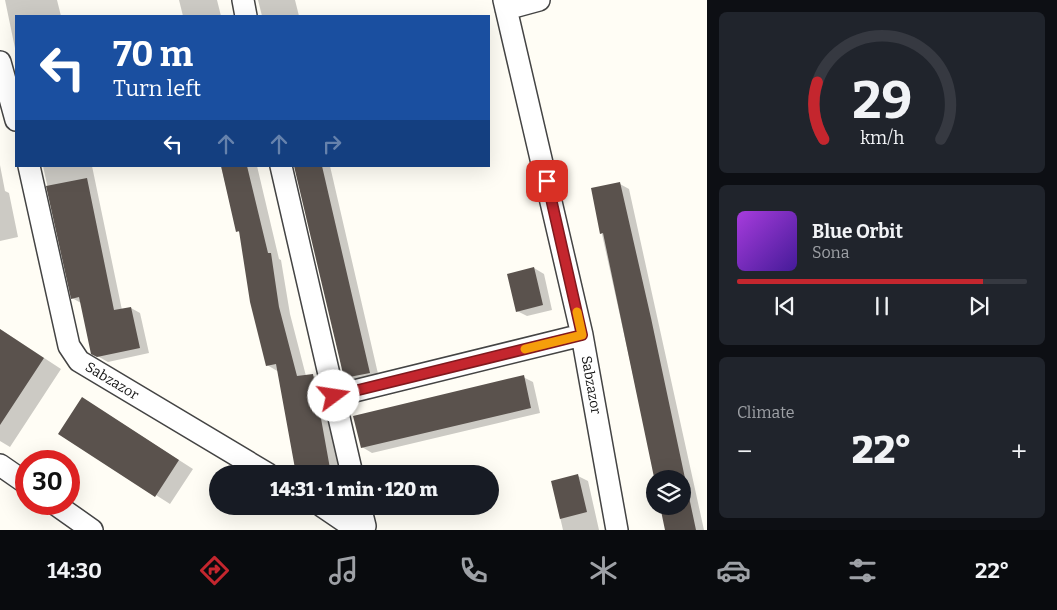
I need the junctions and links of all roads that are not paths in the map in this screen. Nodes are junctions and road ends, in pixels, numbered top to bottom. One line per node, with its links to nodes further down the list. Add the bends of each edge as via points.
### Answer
1 (242, 0): 4 (street)
2 (539, 0): 3 (street)
3 (505, 4): 9 (street, Sabzazor)
4 (246, 15)
5 (0, 62): 6 (street)
6 (15, 116)
7 (29, 167): 12 (street, Sabzazor, via 69,346 78,361)
8 (281, 167): 10 (street)
9 (582, 335): 10 (street); 19 (street, Sabzazor)
10 (334, 396): 13 (street)
11 (0, 465): 14 (street)
12 (253, 465)
13 (350, 465)
14 (15, 475)
15 (71, 515): 18 (street)
16 (335, 515): 17 (street, via 344,521)
17 (364, 521)
18 (92, 530)
19 (617, 530)

